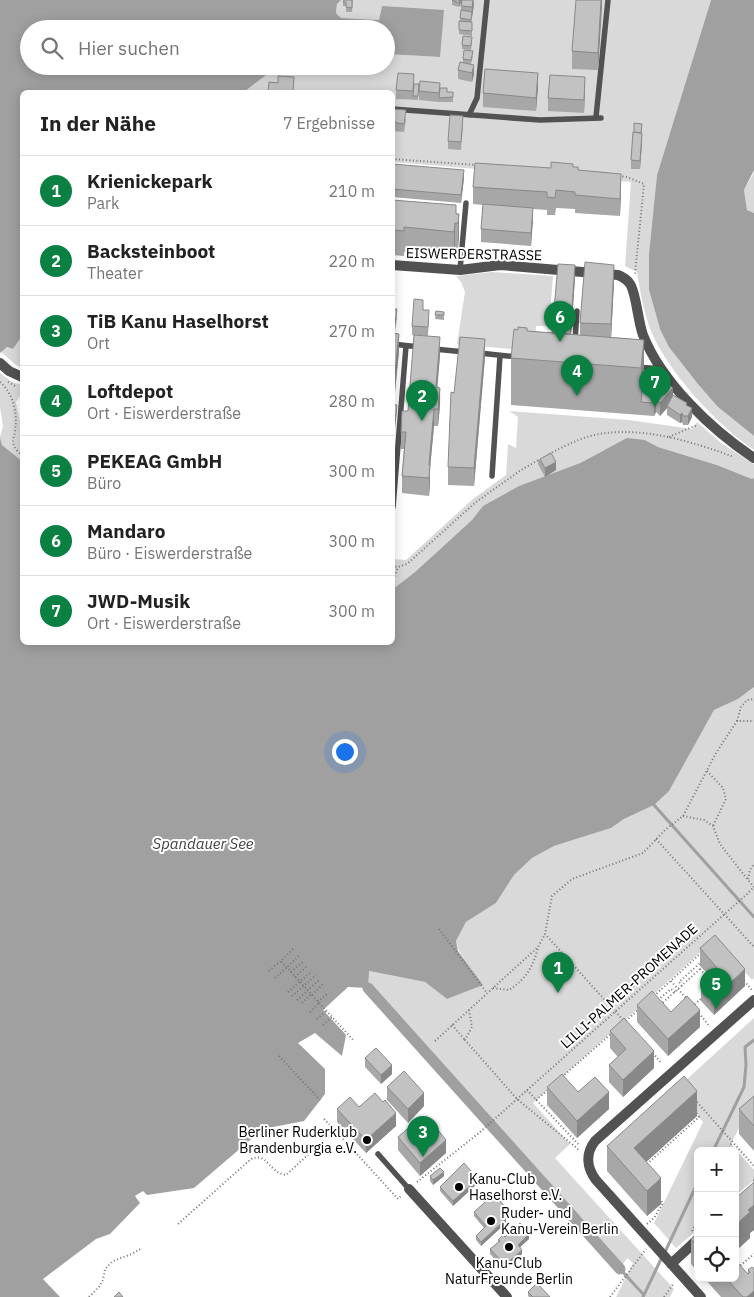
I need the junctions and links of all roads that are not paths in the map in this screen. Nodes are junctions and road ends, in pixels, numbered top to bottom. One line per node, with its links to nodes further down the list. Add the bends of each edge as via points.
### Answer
1 (487, 0): 4 (lane, via 477,98)
2 (608, 0): 4 (lane, via 599,117 540,120)
3 (395, 109): 4 (lane)
4 (469, 115)
5 (466, 203): 7 (lane)
6 (395, 265): 7 (street, EISWERDERSTRASSE)
7 (460, 270): 16 (street, EISWERDERSTRASSE, via 500,265 625,278 631,285 643,335)
8 (577, 311): 10 (lane)
9 (395, 344): 11 (lane)
10 (575, 345)
11 (406, 346): 12 (lane); 20 (lane)
12 (500, 356): 13 (lane); 19 (lane)
13 (528, 358)
14 (0, 363): 17 (street)
15 (629, 366): 16 (lane)
16 (663, 370): 18 (street, EISWERDERSTRASSE, via 706,420)
17 (20, 376)
18 (754, 458)
19 (492, 476)
20 (395, 482)
21 (754, 1000): 25 (street, via 591,1146 588,1156 590,1173)
22 (378, 1154): 23 (lane)
23 (409, 1188): 26 (street)
24 (694, 1242): 25 (street)
25 (668, 1260): 27 (street)
26 (507, 1297)
27 (701, 1297)

